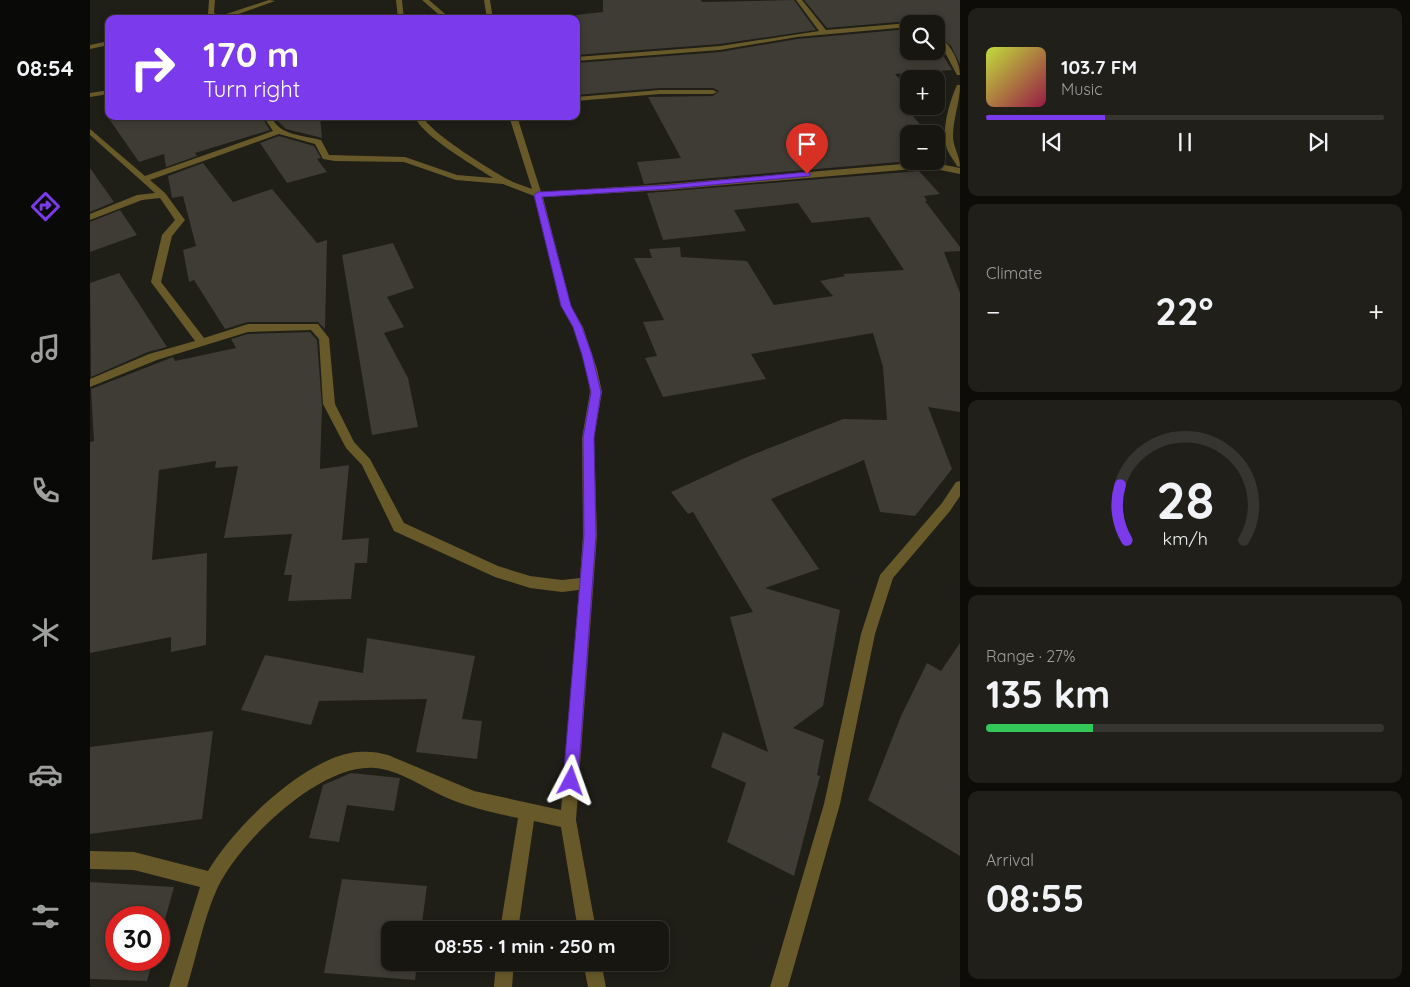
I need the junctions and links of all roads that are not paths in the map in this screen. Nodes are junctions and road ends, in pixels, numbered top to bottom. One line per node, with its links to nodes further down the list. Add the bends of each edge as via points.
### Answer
1 (212, 0): 7 (street)
2 (399, 0): 9 (street)
3 (424, 0): 10 (street)
4 (487, 0): 11 (street)
5 (799, 0): 13 (street)
6 (272, 1): 8 (street)
7 (213, 15)
8 (229, 15)
9 (401, 15)
10 (443, 15)
11 (489, 15)
12 (900, 26): 13 (street)
13 (824, 33): 17 (street, via 720,48)
14 (105, 44): 15 (street)
15 (90, 47)
16 (945, 48): 18 (street)
17 (580, 59)
18 (960, 74)
19 (960, 87): 24 (street)
20 (712, 92): 23 (street)
21 (105, 93): 22 (street)
22 (90, 95)
23 (580, 99)
24 (950, 119): 28 (street); 31 (street, via 951,152)
25 (268, 120): 30 (street)
26 (420, 120): 34 (street, via 450,146)
27 (514, 120): 36 (street)
28 (960, 120)
29 (90, 130): 33 (street)
30 (277, 132): 33 (street); 34 (street, via 318,142 326,157 335,159 405,160 456,177)
31 (960, 164)
32 (960, 171): 36 (street, via 914,166)
33 (144, 179): 35 (street)
34 (504, 181): 36 (street)
35 (162, 195): 37 (street, via 140,197); 38 (street, via 180,220 167,235 156,282)
36 (538, 195): 41 (street, via 566,306 592,369 596,392 588,438 590,535)
37 (90, 217)
38 (202, 343): 39 (street, via 153,357); 41 (street, via 248,328 314,326 324,338 329,404 350,445 366,462 399,527 495,571 530,582 562,586)
39 (90, 383)
40 (960, 486): 53 (street, via 887,575 868,634 832,804)
41 (585, 583): 43 (street)
42 (527, 811): 43 (street); 45 (street, via 463,795 376,759 357,759 328,768 294,791 238,841); 46 (street)
43 (568, 820): 47 (street)
44 (90, 860): 45 (street, via 134,861)
45 (212, 881): 50 (street)
46 (510, 921)
47 (585, 921)
48 (504, 971): 51 (street)
49 (594, 971): 52 (street)
50 (178, 987)
51 (503, 987)
52 (597, 987)
53 (779, 987)

